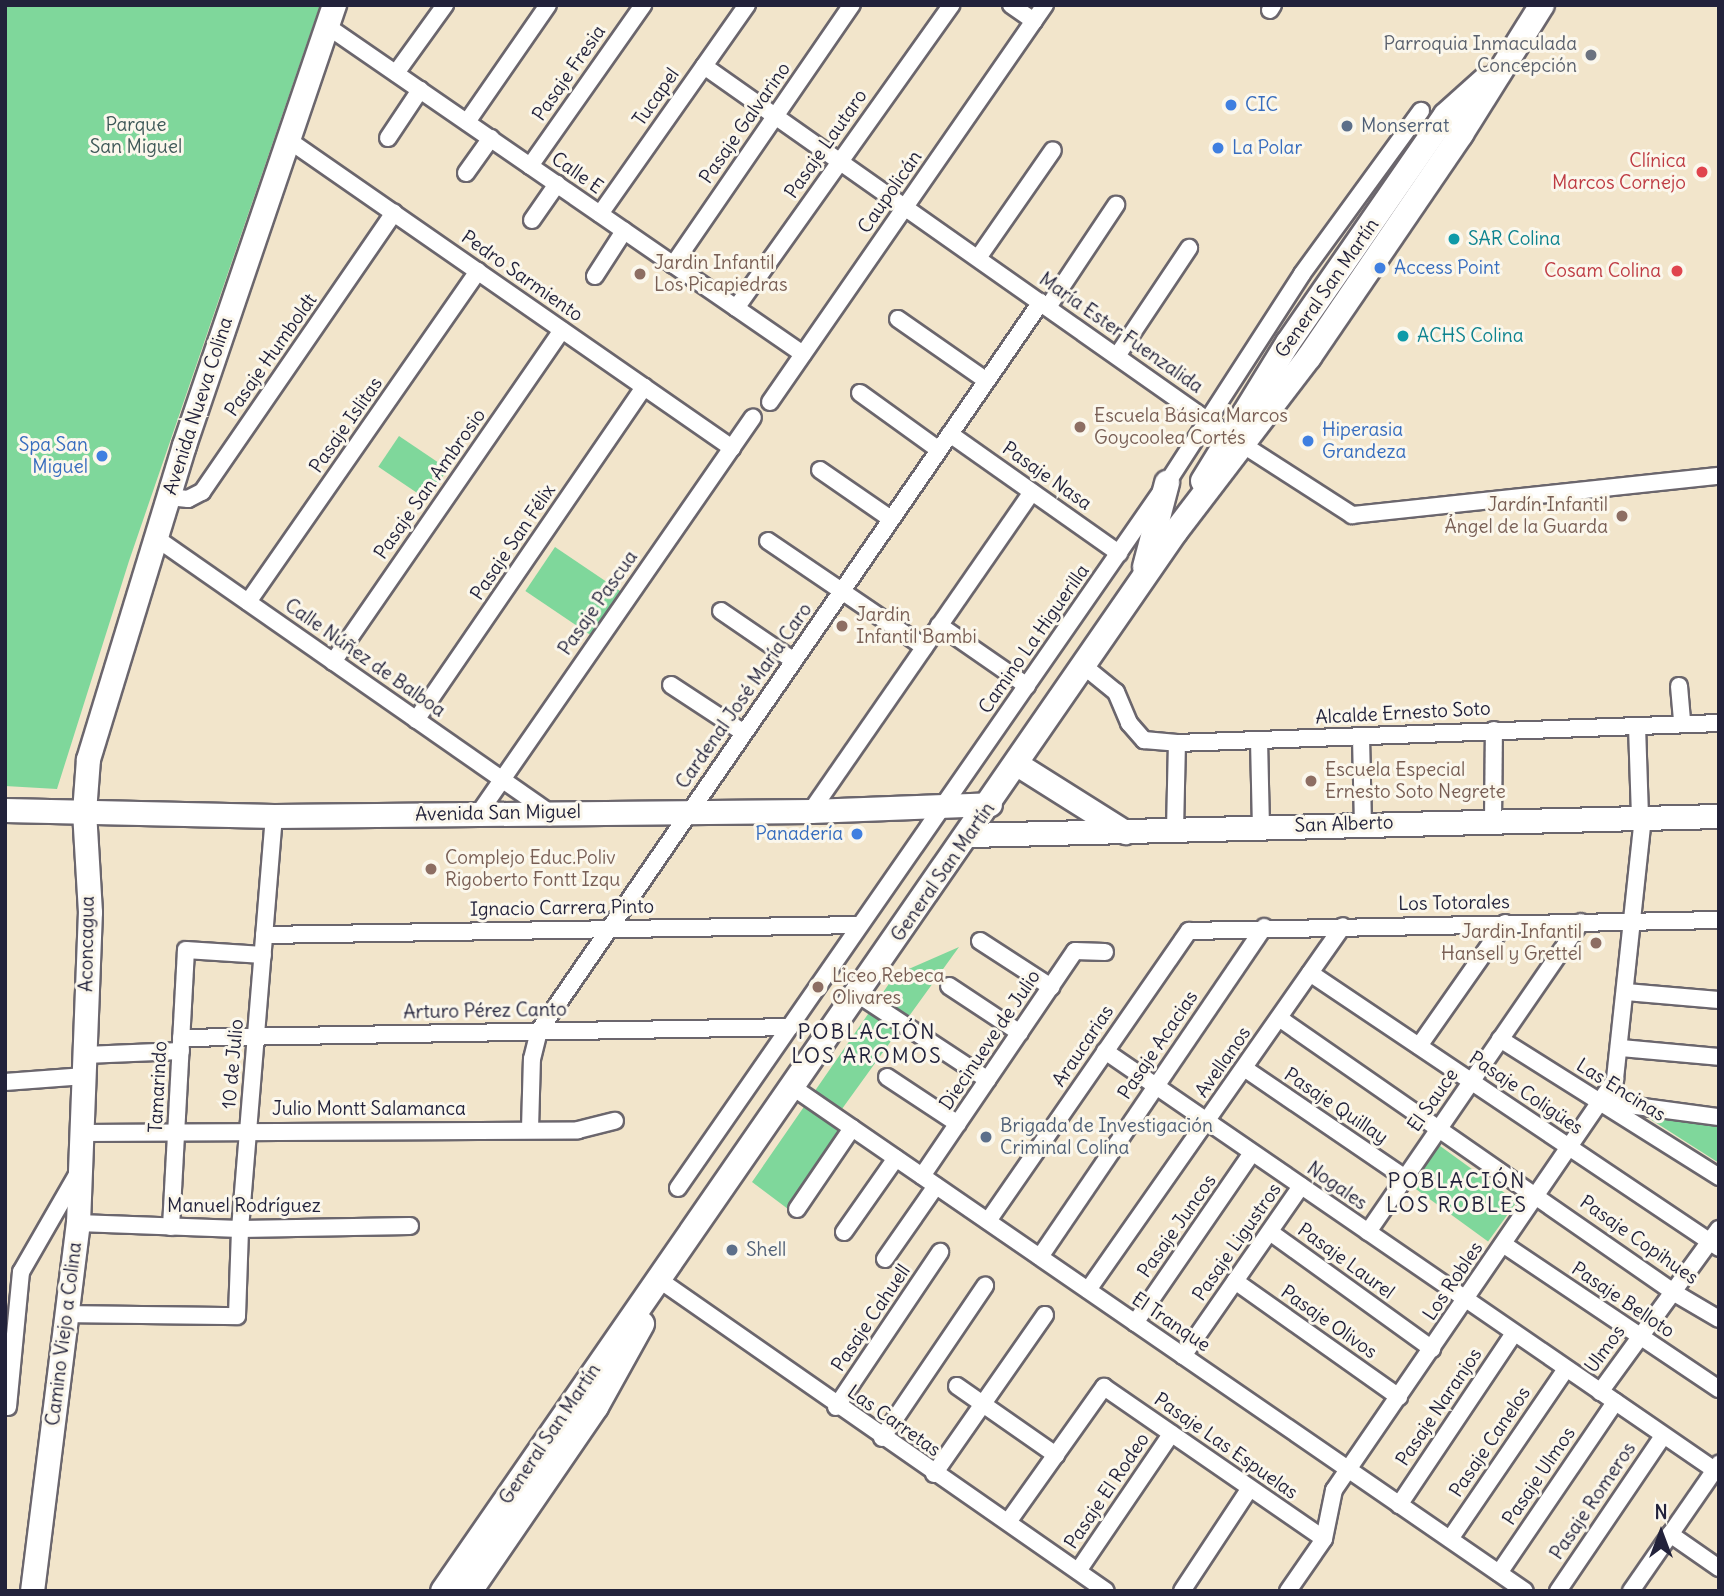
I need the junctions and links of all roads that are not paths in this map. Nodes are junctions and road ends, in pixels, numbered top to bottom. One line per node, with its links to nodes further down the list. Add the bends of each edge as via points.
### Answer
1 (445, 5): 13 (street)
2 (548, 5): 17 (street)
3 (643, 5): 23 (street, Pasaje Fresia)
4 (747, 5): 12 (street, Tucapel)
5 (852, 5): 16 (street, Pasaje Galvarino)
6 (951, 5): 22 (street, Pasaje Lautaro)
7 (1011, 5): 11 (street)
8 (1045, 5): 11 (street, Caupolicán)
9 (1542, 5): 24 (main road, General San Martín, via 1503,64 1446,115)
10 (331, 15): 13 (street, Calle E); 20 (street, Avenida Nueva Colina)
11 (1034, 21): 28 (street, Caupolicán)
12 (704, 66): 16 (street, María Ester Fuenzalida); 30 (street, Tucapel)
13 (396, 73): 14 (street, Calle E)
14 (421, 90): 17 (street, Calle E); 18 (street)
15 (1421, 111): 24 (street)
16 (775, 116): 22 (street, María Ester Fuenzalida); 35 (street, Pasaje Galvarino)
17 (467, 122): 19 (street, Calle E)
18 (388, 138)
19 (491, 138): 23 (street, Calle E); 25 (street)
20 (287, 139): 29 (street, Pedro Sarmiento); 57 (street, Avenida Nueva Colina)
21 (1054, 150): 34 (street)
22 (840, 162): 28 (street, María Ester Fuenzalida); 39 (street, Pasaje Lautaro)
23 (530, 166): 26 (street, Calle E)
24 (1406, 172): 49 (main road, General San Martín)
25 (466, 173)
26 (557, 184): 30 (street, Calle E); 31 (street)
27 (1116, 205): 38 (street, Cardenal José María Caro)
28 (905, 207): 34 (street, María Ester Fuenzalida); 42 (street, Caupolicán)
29 (394, 213): 36 (street, Pedro Sarmiento); 57 (street, Pasaje Humboldt, via 202,492 188,499)
30 (600, 214): 32 (street, Calle E)
31 (532, 220)
32 (624, 231): 35 (street, Calle E); 37 (street)
33 (1189, 248): 43 (street)
34 (978, 258): 38 (street, María Ester Fuenzalida)
35 (673, 265): 39 (street, Calle E)
36 (478, 271): 41 (street, Pedro Sarmiento); 64 (street, Pasaje Islitas)
37 (595, 276)
38 (1044, 305): 43 (street, María Ester Fuenzalida); 44 (street, Cardenal José María Caro)
39 (736, 308): 42 (street, Calle E)
40 (898, 319): 44 (street)
41 (562, 330): 45 (street, Pedro Sarmiento); 69 (street, Pasaje San Ambrosio)
42 (803, 354): 47 (street, Caupolicán)
43 (1117, 355): 49 (street, María Ester Fuenzalida)
44 (986, 381): 50 (street, Cardenal José María Caro)
45 (644, 387): 51 (street, Pedro Sarmiento); 74 (street, Pasaje San Félix)
46 (859, 393): 52 (street)
47 (770, 402)
48 (753, 418): 51 (street, Pasaje Pascua)
49 (1227, 433): 54 (street, María Ester Fuenzalida, via 1352,515); 55 (street, Camino La Higuerilla); 62 (main road, General San Martín, via 1176,531)
50 (950, 434): 52 (street, Cardenal José María Caro); 56 (street, Pasaje Nasa)
51 (732, 448): 84 (street, Pasaje Pascua)
52 (939, 450): 58 (street, Cardenal José María Caro)
53 (820, 470): 58 (street)
54 (1719, 476)
55 (1167, 483): 61 (street, Camino La Higuerilla); 62 (main road)
56 (1032, 492): 61 (street, Pasaje Nasa); 66 (street)
57 (169, 497): 59 (street, Avenida Nueva Colina)
58 (891, 519): 63 (street, Cardenal José María Caro)
59 (156, 538): 64 (street, Calle Núñez de Balboa); 90 (street, Avenida Nueva Colina, via 97,717)
60 (768, 541): 63 (street)
61 (1119, 553): 72 (street, Camino La Higuerilla)
62 (1141, 585): 70 (main road, General San Martín)
63 (842, 590): 67 (street); 68 (street, Cardenal José María Caro)
64 (248, 602): 69 (street, Calle Núñez de Balboa)
65 (721, 611): 68 (street)
66 (939, 625): 67 (street); 72 (street)
67 (924, 647): 89 (street)
68 (794, 661): 79 (street, Cardenal José María Caro)
69 (333, 662): 74 (street, Calle Núñez de Balboa)
70 (1084, 667): 82 (street, Alcalde Ernesto Soto, via 1116,692 1129,723 1144,740); 83 (main road, General San Martín)
71 (671, 685): 79 (street)
72 (1027, 686): 86 (street, Camino La Higuerilla)
73 (1679, 686): 76 (street)
74 (416, 720): 84 (street, Calle Núñez de Balboa)
75 (1719, 723): 76 (street, Alcalde Ernesto Soto)
76 (1682, 724): 77 (street, Alcalde Ernesto Soto)
77 (1637, 726): 78 (street, Alcalde Ernesto Soto); 95 (street, Los Robles)
78 (1494, 730): 80 (street, Alcalde Ernesto Soto); 96 (street)
79 (744, 733): 88 (street, Cardenal José María Caro)
80 (1361, 737): 81 (street, Alcalde Ernesto Soto); 97 (street)
81 (1259, 740): 82 (street, Alcalde Ernesto Soto); 98 (street)
82 (1177, 743): 99 (street)
83 (1017, 764): 85 (main road, General San Martín); 100 (street)
84 (502, 780): 91 (street, Pasaje Pascua); 92 (street, Calle Núñez de Balboa)
85 (990, 804): 86 (street, Avenida San Miguel); 101 (main road, General San Martín)
86 (944, 806): 89 (street, Avenida San Miguel); 106 (street, Camino La Higuerilla)
87 (5, 810): 90 (street, Avenida San Miguel)
88 (690, 811): 89 (street, Avenida San Miguel); 92 (street, Avenida San Miguel); 109 (street, Cardenal José María Caro)
89 (810, 811)
90 (84, 812): 93 (street, Avenida San Miguel); 132 (street, Aconcagua, via 90,912)
91 (479, 813): 92 (street, Avenida San Miguel); 93 (street, Avenida San Miguel)
92 (550, 813)
93 (274, 816): 111 (street, 10 de Julio)
94 (1719, 816): 95 (street, San Alberto)
95 (1642, 818): 96 (street, San Alberto); 104 (street, Los Robles)
96 (1493, 820): 97 (street, San Alberto)
97 (1363, 822): 98 (street, San Alberto)
98 (1261, 827): 99 (street, San Alberto)
99 (1175, 830): 100 (street, San Alberto)
100 (1125, 832): 101 (street, San Alberto)
101 (969, 835): 119 (main road, General San Martín)
102 (1719, 920): 104 (street, Los Totorales)
103 (1581, 922): 104 (street, Los Totorales); 105 (street, Los Totorales); 126 (street, El Sauce)
104 (1633, 922): 118 (street, Los Robles)
105 (1505, 923): 107 (street, Los Totorales); 128 (street)
106 (859, 925): 109 (street, Ignacio Carrera Pinto); 122 (street, Camino La Higuerilla)
107 (1343, 926): 108 (street, Los Totorales); 115 (street, Avellanos)
108 (1264, 927): 110 (street, Los Totorales); 138 (street, Pasaje Acacias)
109 (611, 928): 111 (street, Ignacio Carrera Pinto); 123 (street, Cardenal José María Caro)
110 (1189, 931): 130 (street, Araucarias)
111 (264, 935): 114 (street, 10 de Julio)
112 (980, 942): 117 (street)
113 (1105, 952): 117 (street, Diecinueve de Julio, via 1075,951)
114 (263, 956): 125 (street, 10 de Julio); 127 (street, Tamarindo, via 187,950)
115 (1310, 973): 121 (street, Avellanos); 128 (street, Pasaje Coligües)
116 (949, 986): 124 (street)
117 (1051, 987): 124 (street, Diecinueve de Julio)
118 (1626, 992): 120 (street); 129 (street, Los Robles)
119 (859, 995): 135 (street); 139 (main road, General San Martín)
120 (1719, 1000)
121 (1279, 1018): 133 (street, Avellanos); 146 (street)
122 (790, 1027): 123 (street, Arturo Pérez Canto); 159 (street, Camino La Higuerilla)
123 (539, 1031): 125 (street, Arturo Pérez Canto); 147 (street, Cardenal José María Caro, via 531,1059)
124 (1020, 1033): 135 (street, Diecinueve de Julio)
125 (257, 1036): 127 (street, Arturo Pérez Canto); 148 (street, 10 de Julio)
126 (1500, 1039): 137 (street, El Sauce); 140 (street, Las Encinas)
127 (181, 1045): 132 (street, Arturo Pérez Canto); 149 (street, Tamarindo)
128 (1419, 1046): 137 (street, Pasaje Coligües)
129 (1621, 1048): 131 (street); 140 (street, Los Robles, via 1619,1070)
130 (1105, 1051): 138 (street, Nogales); 162 (street, Araucarias)
131 (1719, 1057)
132 (85, 1065): 136 (street, Arturo Pérez Canto); 150 (street, Camino Viejo a Colina)
133 (1244, 1068): 143 (street, Avellanos); 156 (street, Pasaje Quillay)
134 (887, 1077): 144 (street)
135 (988, 1080): 144 (street, Diecinueve de Julio)
136 (5, 1082)
137 (1471, 1082): 146 (street, El Sauce); 151 (street, Pasaje Coligües)
138 (1156, 1086): 143 (street, Nogales); 173 (street, Pasaje Acacias)
139 (794, 1088): 145 (street, El Tranque); 175 (main road, General San Martín)
140 (1600, 1101): 141 (street); 151 (street, Los Robles); 155 (street, Las Encinas)
141 (1719, 1117)
142 (615, 1121): 147 (street, Julio Montt Salamanca, via 578,1130)
143 (1207, 1121): 152 (street, Nogales); 178 (street, Avellanos)
144 (958, 1124): 157 (street, Diecinueve de Julio)
145 (852, 1128): 153 (street, El Tranque); 161 (street)
146 (1439, 1128): 156 (street, El Sauce); 160 (street, Pasaje Copihues)
147 (530, 1129): 148 (street, Julio Montt Salamanca)
148 (248, 1131): 149 (street, Julio Montt Salamanca); 166 (street, 10 de Julio)
149 (176, 1132): 150 (street, Julio Montt Salamanca); 165 (street, Tamarindo)
150 (82, 1133): 154 (street, Camino Viejo a Colina)
151 (1570, 1148): 160 (street, Los Robles); 170 (street, Pasaje Coligües)
152 (1252, 1153): 158 (street, Nogales); 184 (street, Pasaje Juncos)
153 (896, 1158): 157 (street, El Tranque); 167 (street)
154 (80, 1170): 163 (street, Camino Viejo a Colina); 196 (street, via 22,1272)
155 (1719, 1177)
156 (1405, 1178): 169 (street, El Sauce)
157 (929, 1181): 162 (street, El Tranque); 174 (street, Diecinueve de Julio)
158 (1301, 1186): 168 (street, Pasaje Ligustros); 169 (street, Nogales)
159 (678, 1188)
160 (1536, 1194): 171 (street, Los Robles); 179 (street, Pasaje Copihues)
161 (797, 1209)
162 (988, 1221): 173 (street, El Tranque)
163 (78, 1223): 165 (street, Manuel Rodríguez); 181 (street, Camino Viejo a Colina)
164 (410, 1226): 166 (street, Manuel Rodríguez)
165 (170, 1227): 166 (street, Manuel Rodríguez)
166 (240, 1230): 181 (street, 10 de Julio, via 237,1316)
167 (844, 1232)
168 (1270, 1232): 176 (street, Pasaje Ligustros); 187 (street, Pasaje Laurel)
169 (1368, 1232): 180 (street, Nogales)
170 (1716, 1240): 179 (street, Ulmos)
171 (1503, 1244): 180 (street, Los Robles); 186 (street, Pasaje Belloto)
172 (940, 1252): 197 (street, Pasaje Cahuell)
173 (1040, 1257): 178 (street, El Tranque)
174 (885, 1259)
175 (661, 1281): 197 (street, Las Carretas); 216 (main road, General San Martín, via 641,1301); 217 (main road, General San Martín, via 596,1407)
176 (1235, 1282): 188 (street, Pasaje Ligustros); 193 (street, Pasaje Olivos)
177 (985, 1286): 200 (street)
178 (1088, 1290): 184 (street, El Tranque)
179 (1673, 1292): 183 (street, Pasaje Copihues); 186 (street, Ulmos)
180 (1465, 1300): 185 (street, Nogales); 187 (street, Los Robles)
181 (67, 1314): 215 (street, Camino Viejo a Colina)
182 (1045, 1315): 195 (street)
183 (1719, 1319)
184 (1135, 1323): 188 (street, El Tranque)
185 (1514, 1333): 189 (street, Nogales); 206 (street, Pasaje Naranjos)
186 (1640, 1337): 191 (street, Pasaje Belloto); 192 (street, Ulmos)
187 (1432, 1349): 193 (street, Los Robles)
188 (1184, 1356): 203 (street, El Tranque)
189 (1566, 1368): 192 (street, Nogales); 210 (street, Pasaje Canelos)
190 (957, 1387): 195 (street)
191 (1719, 1389)
192 (1600, 1392): 194 (street, Nogales)
193 (1399, 1397): 203 (street, Los Robles)
194 (1615, 1402): 199 (street, Nogales); 213 (street, Pasaje Ulmos)
195 (983, 1404): 201 (street); 204 (street)
196 (8, 1406)
197 (836, 1407): 200 (street, Las Carretas)
198 (1171, 1434): 201 (street, Pasaje Las Espuelas, via 1104,1387); 205 (street, Pasaje Las Espuelas); 212 (street, Pasaje El Rodeo)
199 (1663, 1436): 202 (street, Nogales); 222 (street, Pasaje Romeros)
200 (882, 1438): 204 (street, Las Carretas)
201 (1056, 1455): 207 (street)
202 (1717, 1469): 208 (street)
203 (1349, 1470): 206 (street, El Tranque); 209 (street, Los Robles, via 1330,1498)
204 (934, 1474): 207 (street, Las Carretas)
205 (1250, 1488): 209 (street, Pasaje Las Espuelas); 219 (street)
206 (1399, 1505): 210 (street, El Tranque)
207 (1008, 1522): 212 (street, Las Carretas)
208 (1670, 1534): 211 (street); 214 (street)
209 (1324, 1539): 220 (street, Los Robles)
210 (1450, 1539): 213 (street, El Tranque)
211 (1719, 1568)
212 (1078, 1571): 218 (street, Las Carretas)
213 (1499, 1573): 221 (street, El Tranque)
214 (1638, 1589)
215 (32, 1591)
216 (443, 1591)
217 (470, 1591)
218 (1106, 1591)
219 (1182, 1591)
220 (1288, 1591)
221 (1525, 1591)
222 (1558, 1591)

